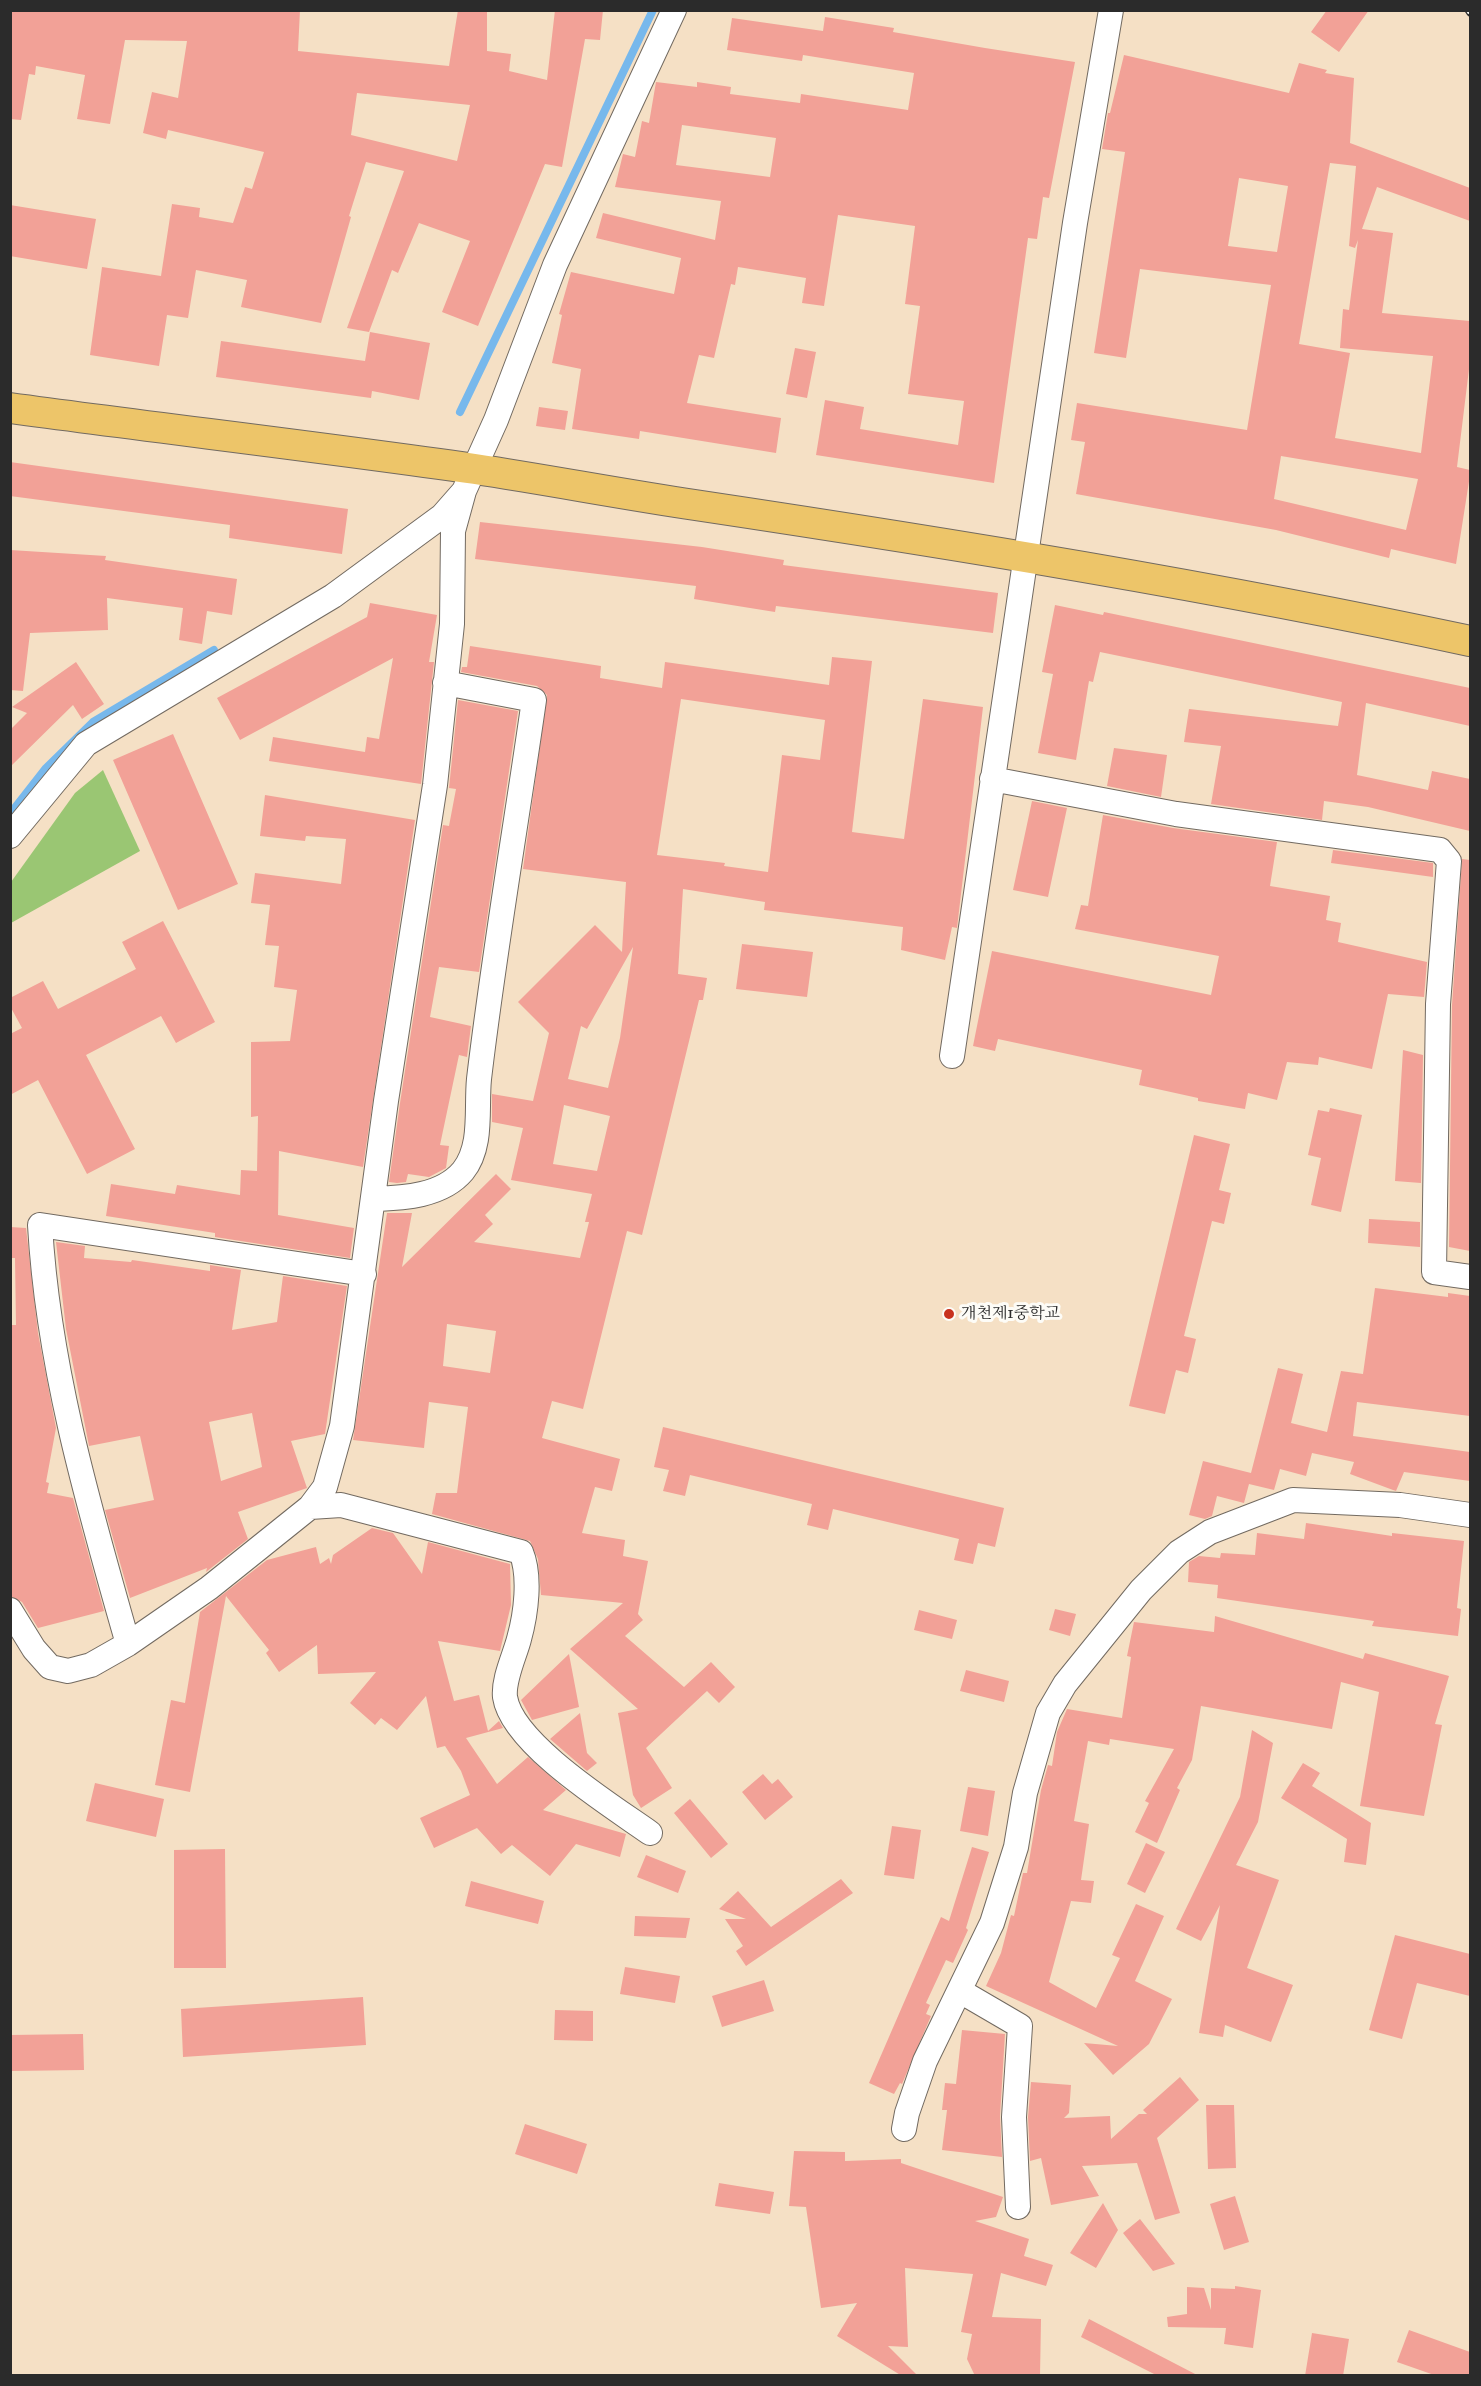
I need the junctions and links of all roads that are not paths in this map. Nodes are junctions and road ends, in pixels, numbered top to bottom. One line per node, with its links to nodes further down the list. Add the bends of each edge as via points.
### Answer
1 (674, 10): 4 (street, via 555,265)
2 (1110, 10): 5 (street)
3 (10, 408): 4 (main road)
4 (470, 481): 5 (main road); 7 (street, via 453,531 452,624); 9 (street, via 442,516 333,596 86,744)
5 (1024, 555): 6 (main road, via 1311,607); 8 (street)
6 (1470, 641)
7 (446, 683): 11 (street, via 435,785); 11 (street, via 534,700 488,1004 474,1154 450,1182 402,1198)
8 (992, 778): 10 (street); 13 (street, via 1176,814 1440,850 1449,861 1438,1004 1434,1272)
9 (10, 836)
10 (951, 1056)
11 (374, 1199): 12 (street)
12 (364, 1274): 14 (street, via 335,1456 325,1487); 17 (street, via 40,1225 50,1328 92,1520)
13 (1470, 1277)
14 (310, 1507): 17 (street, via 208,1588); 18 (street, via 341,1505 521,1552 526,1563 524,1618 505,1696 514,1718 540,1750)
15 (1470, 1515): 19 (street, via 1400,1506 1293,1500 1210,1532 1179,1552 1104,1632 1048,1713 1005,1885)
16 (10, 1610): 17 (street, via 50,1667 68,1671 91,1665)
17 (128, 1644)
18 (651, 1833)
19 (960, 1991): 20 (street, via 925,2061); 21 (street, via 1020,2026 1014,2117)
20 (904, 2129)
21 (1018, 2207)

